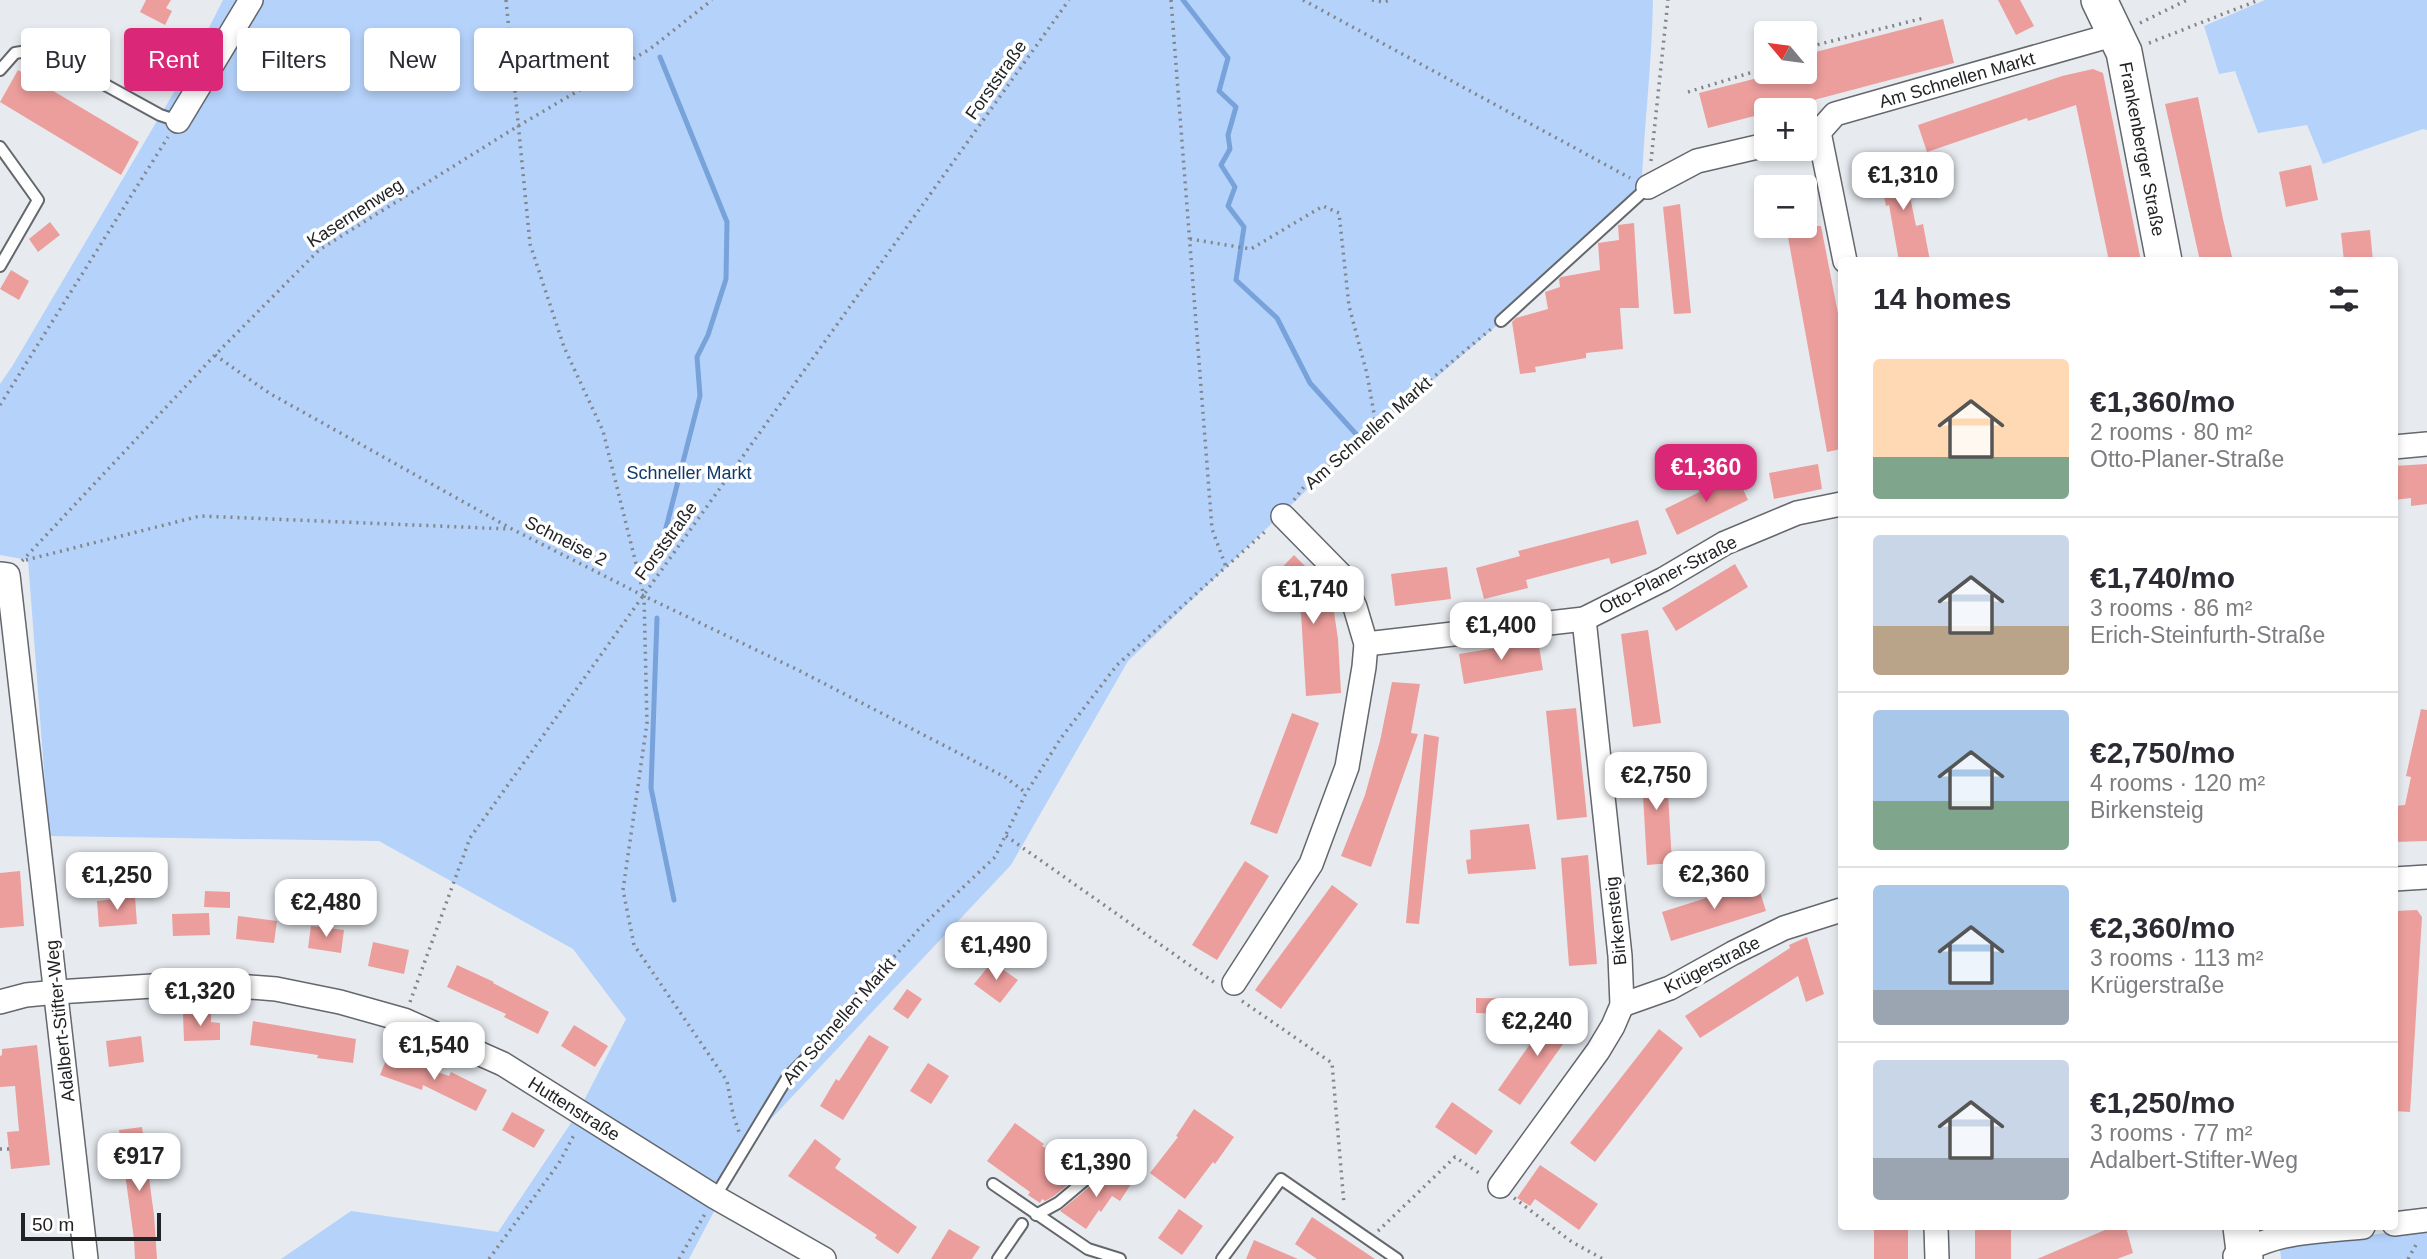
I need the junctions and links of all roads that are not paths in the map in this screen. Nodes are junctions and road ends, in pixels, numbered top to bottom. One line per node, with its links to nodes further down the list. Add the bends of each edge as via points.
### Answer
1 (251, 0): 5 (street)
2 (2099, 0): 3 (main road, Frankenberger Straße)
3 (2120, 43): 6 (street, Am Schnellen Markt, via 1835,114); 12 (main road, Frankenberger Straße)
4 (0, 70): 5 (lane, via 15,53 40,49)
5 (178, 121)
6 (1817, 130)
7 (0, 147): 13 (lane, via 38,200)
8 (1754, 148): 10 (street, via 1697,161)
9 (1817, 153): 11 (street)
10 (1648, 187): 14 (lane)
11 (1844, 257)
12 (2163, 257)
13 (0, 266)
14 (1501, 321)
15 (2427, 444): 16 (street)
16 (2398, 447)
17 (1838, 505): 20 (street, Otto-Planer-Straße, via 1797,513 1726,543)
18 (1283, 516): 21 (street, via 1340,574)
19 (11, 570): 27 (street, Adalbert-Stifter-Weg)
20 (1584, 619): 21 (street, Otto-Planer-Straße); 29 (street, Birkensteig)
21 (1366, 644): 26 (street, via 1348,767 1311,864)
22 (2427, 877): 23 (street)
23 (2398, 879)
24 (1838, 911): 29 (street, Krügerstraße, via 1784,928 1670,988)
25 (886, 966): 33 (lane, Am Schnellen Markt, via 837,1027 788,1077)
26 (1229, 988)
27 (57, 992): 28 (street, Huttenstraße); 33 (street, Huttenstraße, via 200,983 276,989 404,1020 503,1064); 41 (street, Adalbert-Stifter-Weg)
28 (0, 1002)
29 (1622, 1005): 32 (street, Birkensteig, via 1598,1051)
30 (1109, 1160): 34 (lane, via 1058,1203)
31 (993, 1184): 34 (lane)
32 (1500, 1186)
33 (715, 1197): 42 (street, Huttenstraße)
34 (1036, 1214): 44 (lane, via 1088,1249)
35 (2427, 1220): 37 (street)
36 (1022, 1224): 43 (lane)
37 (2398, 1224)
38 (1936, 1230): 47 (street)
39 (2335, 1230): 40 (street, via 2278,1236)
40 (2240, 1249)
41 (86, 1259)
42 (824, 1259)
43 (998, 1259)
44 (1120, 1259)
45 (1222, 1259): 46 (lane, via 1281,1179)
46 (1397, 1259)
47 (1937, 1259)

